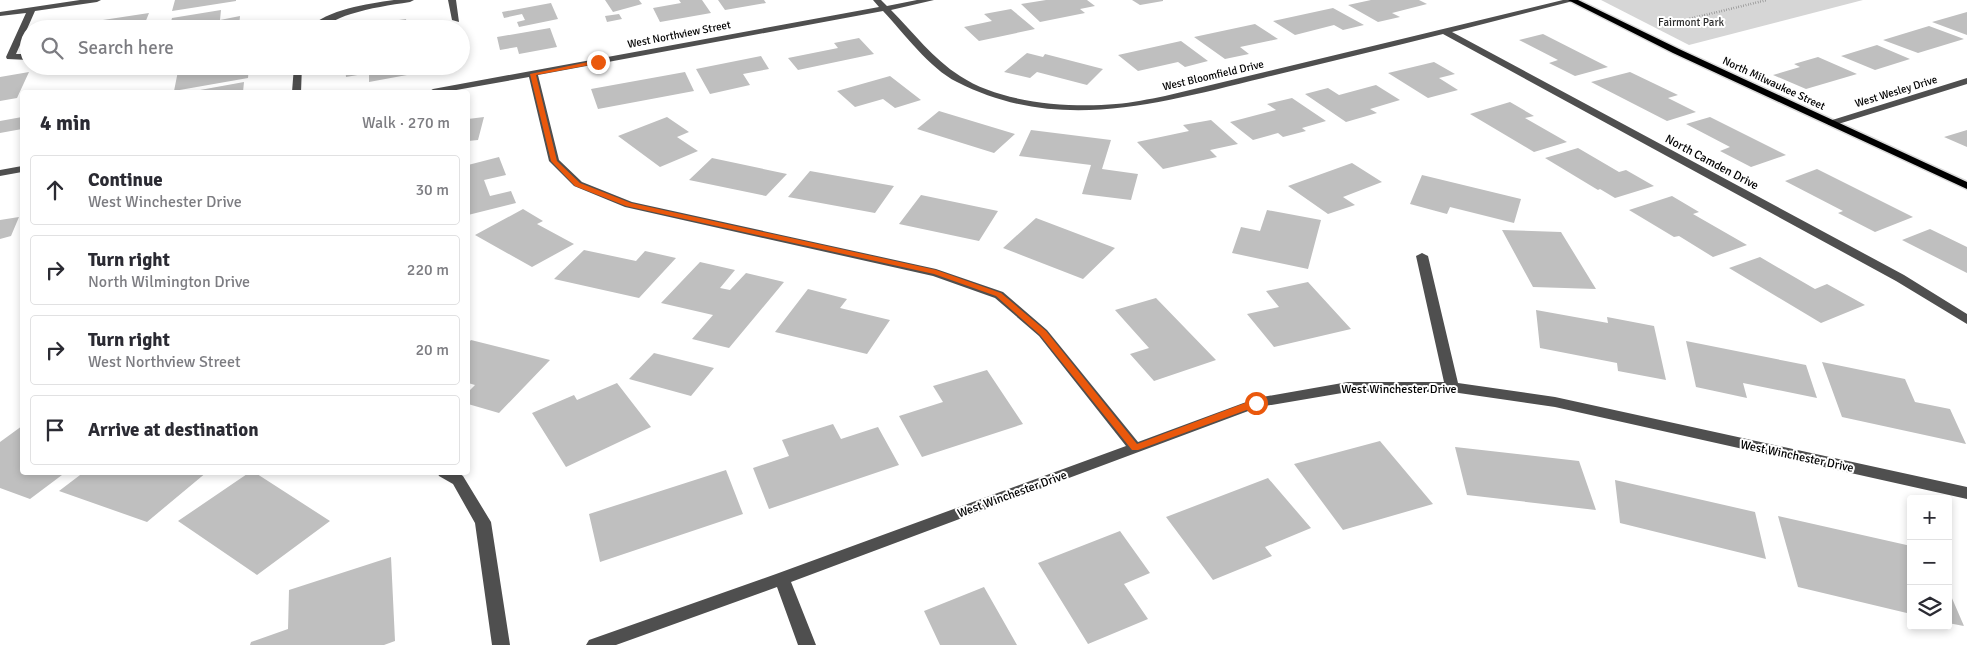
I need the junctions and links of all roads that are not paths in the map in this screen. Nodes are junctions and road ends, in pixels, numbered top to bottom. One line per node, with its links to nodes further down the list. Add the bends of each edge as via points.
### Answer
1 (97, 0): 8 (street)
2 (410, 0): 11 (street)
3 (452, 0): 12 (street)
4 (876, 0): 7 (street, West Bloomfield Drive)
5 (930, 0): 7 (street, West Northview Street)
6 (1572, 0): 13 (street, West Bloomfield Drive); 21 (main road, North Milwaukee Street, via 1676,52)
7 (884, 8): 13 (street, West Bloomfield Drive, via 958,79 1017,102 1073,108 1116,107 1165,99); 16 (street, West Northview Street)
8 (32, 10): 9 (street); 10 (street)
9 (0, 14)
10 (27, 20)
11 (326, 20)
12 (456, 20)
13 (1444, 31): 26 (street, North Camden Drive, via 1900,278)
14 (20, 36): 15 (street, via 10,57)
15 (20, 57)
16 (533, 74): 20 (street, West Northview Street); 28 (street, via 554,161 578,184 629,205 936,273 999,295 1043,333)
17 (298, 75): 19 (street)
18 (1964, 84): 21 (street, West Wesley Drive)
19 (297, 90)
20 (444, 90)
21 (1832, 123): 24 (main road, North Milwaukee Street)
22 (20, 169): 23 (street)
23 (0, 173)
24 (1967, 186)
25 (1422, 256): 27 (street)
26 (1967, 320)
27 (1452, 387): 28 (street, West Winchester Drive, via 1348,387 1256,403); 30 (street, West Winchester Drive, via 1555,402)
28 (1135, 448): 31 (street, West Winchester Drive)
29 (449, 475): 32 (street, via 458,480 483,522)
30 (1967, 493)
31 (782, 579): 33 (street, West Winchester Drive); 34 (street)
32 (502, 645)
33 (595, 645)
34 (808, 645)

